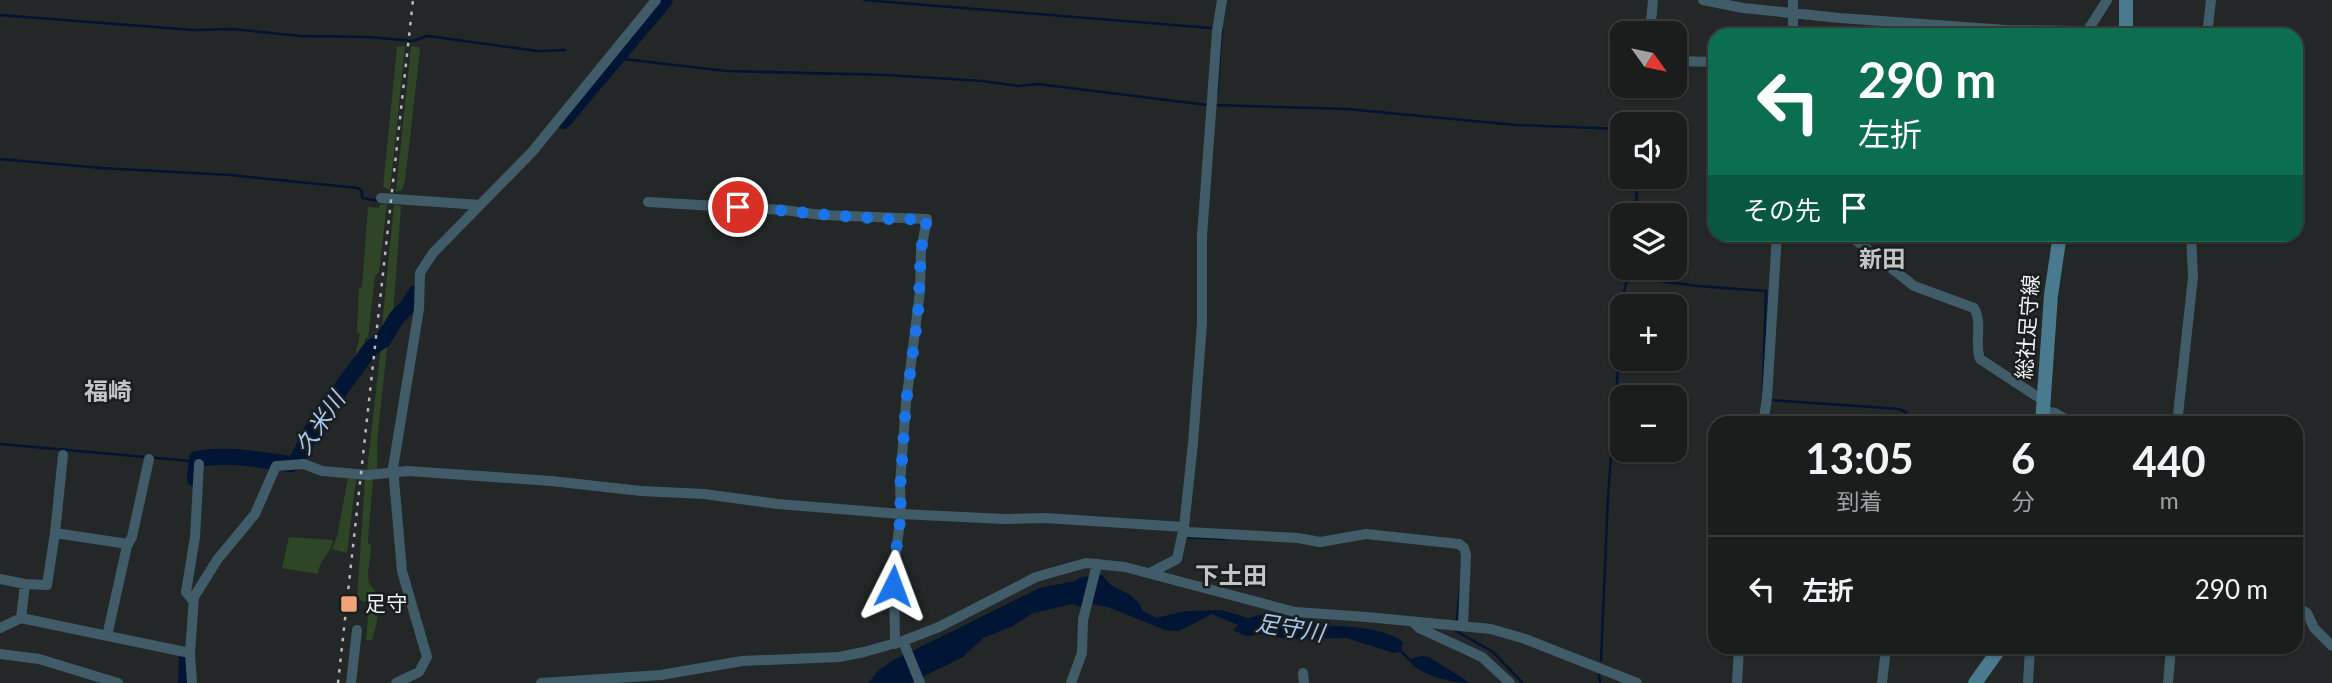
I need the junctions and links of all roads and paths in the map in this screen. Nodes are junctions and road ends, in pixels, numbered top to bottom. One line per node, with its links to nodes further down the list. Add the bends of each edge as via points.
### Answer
1 (656, 0): 20 (street, via 532,152)
2 (1222, 0): 34 (street, via 1202,236 1202,323)
3 (1653, 0): 10 (street)
4 (1703, 0): 9 (street)
5 (1793, 0): 9 (street)
6 (2107, 0): 13 (street)
7 (2126, 0): 14 (main road)
8 (2211, 0): 15 (street)
9 (1792, 12): 11 (street); 12 (street)
10 (1651, 21)
11 (1793, 28)
12 (1980, 28)
13 (2089, 28)
14 (2126, 28)
15 (2208, 28)
16 (1687, 61): 17 (street)
17 (1708, 62)
18 (380, 198): 20 (street)
19 (648, 202): 33 (street, via 927,219 906,403)
20 (480, 205): 32 (street, via 420,273 419,309)
21 (1777, 242): 26 (street)
22 (1858, 242): 25 (street, via 1914,286 1974,308 1980,359)
23 (2059, 242): 25 (main road, 総社足守線)
24 (2191, 242): 28 (street, via 2193,277)
25 (2043, 412): 27 (street)
26 (1764, 416)
27 (2060, 416)
28 (2178, 416)
29 (63, 455): 35 (street)
30 (149, 459): 36 (street)
31 (199, 464): 41 (street, via 186,592)
32 (393, 473): 33 (street, via 551,481); 41 (street, via 322,471 304,464 276,466 255,514 216,560); 61 (street, via 402,571 427,657 419,672)
33 (901, 516): 34 (street, via 1045,518); 49 (street, via 894,567)
34 (1182, 532): 38 (street, via 1177,559); 45 (street, via 1320,542 1366,534 1459,544 1466,555)
35 (55, 533): 36 (street); 40 (street, via 47,584)
36 (128, 544): 48 (street)
37 (1096, 566): 38 (street); 49 (street, via 1073,566 1036,577); 64 (street, via 1082,653)
38 (1149, 573): 44 (street, via 1295,612)
39 (0, 579): 40 (street)
40 (25, 584): 43 (street)
41 (193, 601): 51 (street)
42 (2303, 611): 50 (street)
43 (21, 618): 46 (street); 48 (street)
44 (1413, 622): 45 (street); 65 (street, via 1482,657)
45 (1463, 625): 66 (street, via 1525,639)
46 (0, 628)
47 (357, 630): 60 (street)
48 (107, 636): 51 (street)
49 (901, 643): 62 (street, via 839,657 742,661 661,675); 63 (street)
50 (2332, 646)
51 (190, 653): 59 (street)
52 (0, 654): 58 (street, via 39,659)
53 (1739, 654): 67 (street)
54 (1885, 654): 68 (street)
55 (1996, 654): 69 (main road)
56 (2030, 654): 70 (street)
57 (2170, 654): 71 (street)
58 (118, 683)
59 (191, 683)
60 (351, 683)
61 (396, 683)
62 (541, 683)
63 (920, 683)
64 (1071, 683)
65 (1510, 683)
66 (1637, 683)
67 (1737, 683)
68 (1882, 683)
69 (1975, 683)
70 (2028, 683)
71 (2168, 683)

